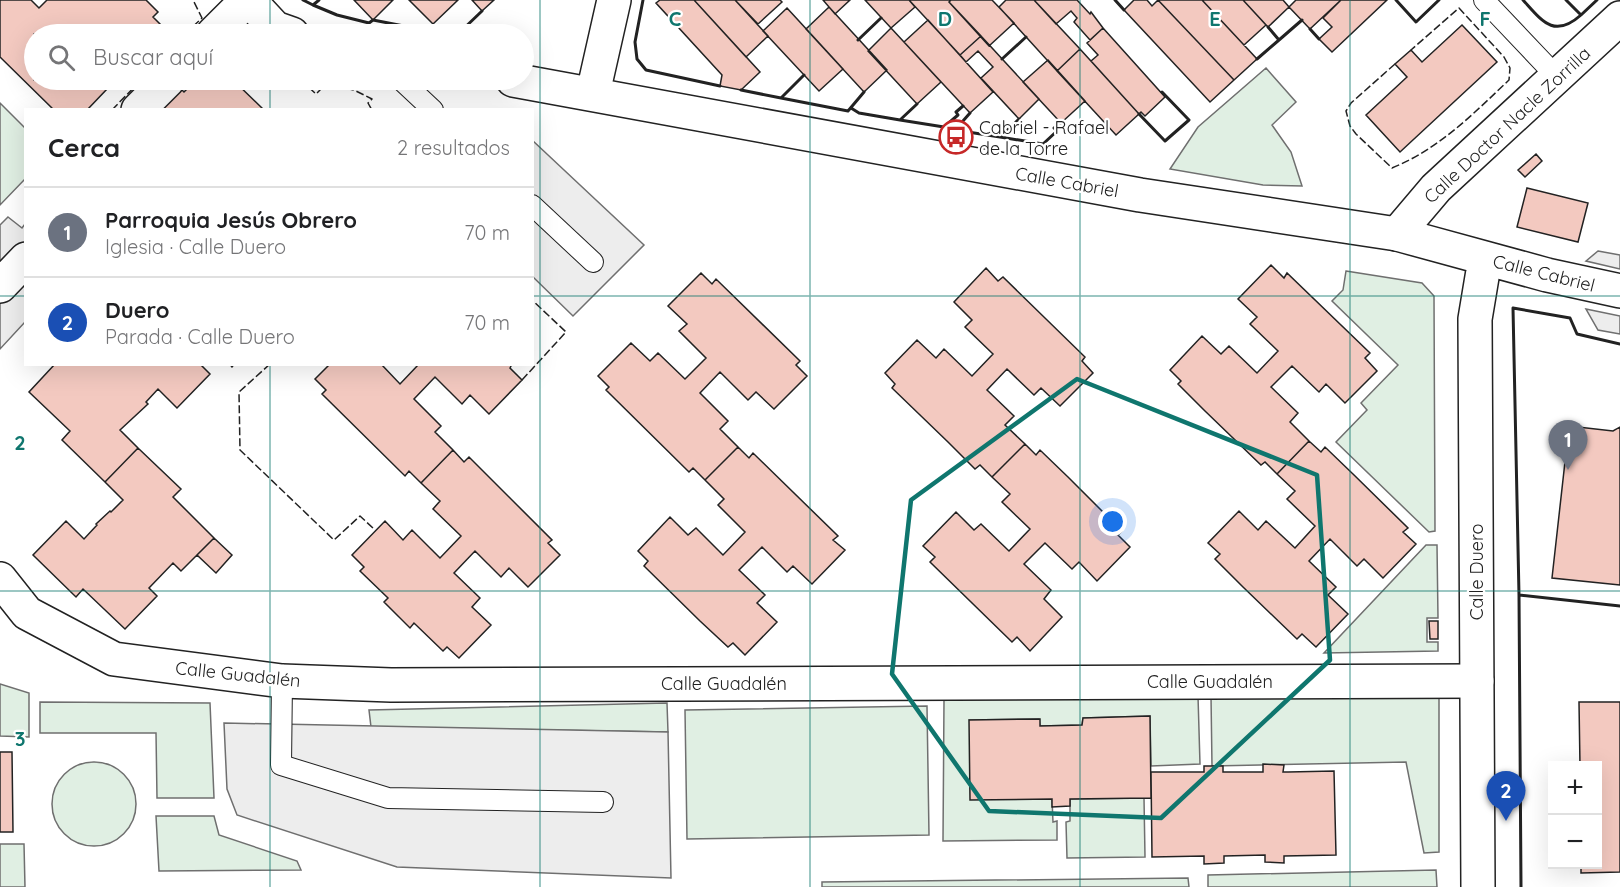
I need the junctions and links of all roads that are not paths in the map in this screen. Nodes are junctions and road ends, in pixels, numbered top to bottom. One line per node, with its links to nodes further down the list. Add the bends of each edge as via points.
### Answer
1 (248, 0): 5 (street); 6 (street)
2 (614, 0): 11 (street)
3 (1484, 0): 7 (lane)
4 (1620, 18): 7 (street, Calle Doctor Nacle Zorrilla)
5 (223, 24)
6 (271, 24)
7 (1557, 77): 15 (street, Calle Doctor Nacle Zorrilla, via 1436,188)
8 (534, 83): 11 (street, Calle Cabriel)
9 (158, 90): 12 (street)
10 (412, 90): 13 (lane)
11 (593, 93): 15 (street, Calle Cabriel, via 1140,195)
12 (140, 108)
13 (431, 108)
14 (534, 207): 18 (lane)
15 (1397, 234): 16 (street, Calle Cabriel)
16 (1485, 259): 20 (street, Calle Cabriel); 23 (street, Calle Duero, via 1474,319)
17 (24, 262): 19 (street)
18 (593, 262)
19 (0, 286)
20 (1620, 291)
21 (0, 579): 22 (street, Calle Guadalén, via 27,612 114,659)
22 (282, 681): 23 (street, Calle Guadalén, via 391,685); 24 (lane, via 281,765 388,798)
23 (1477, 681): 25 (street, Calle Duero)
24 (603, 802)
25 (1478, 887)

